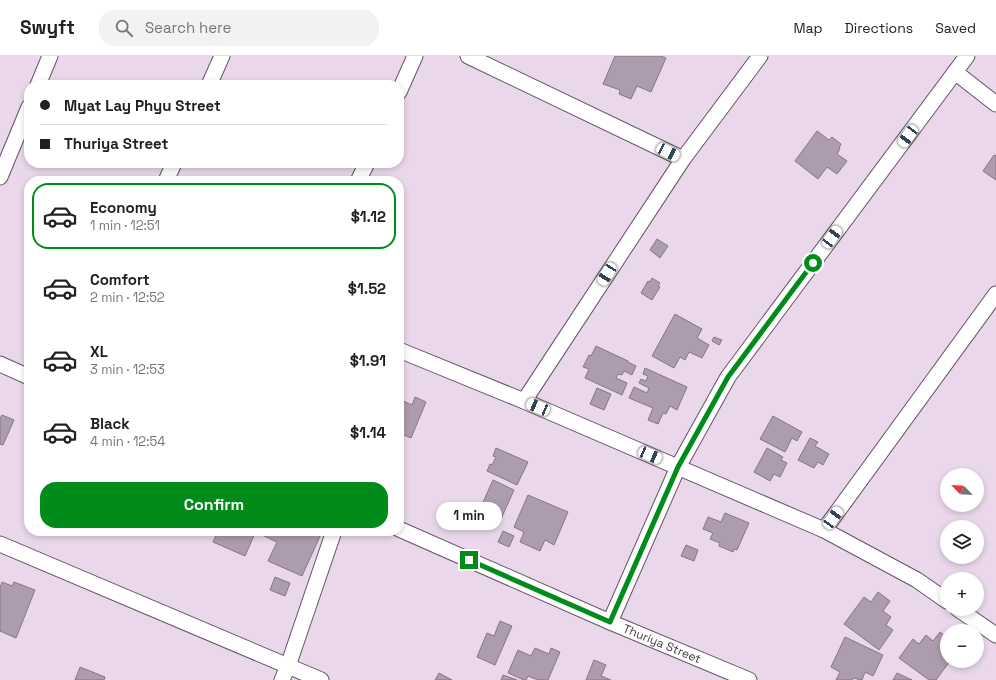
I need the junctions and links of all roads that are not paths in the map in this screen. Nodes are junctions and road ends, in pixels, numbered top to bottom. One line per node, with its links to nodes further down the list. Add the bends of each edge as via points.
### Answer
1 (50, 56): 8 (street)
2 (222, 56): 9 (street)
3 (415, 56): 10 (street)
4 (468, 56): 13 (street)
5 (760, 56): 13 (street)
6 (967, 56): 7 (street)
7 (955, 72): 11 (street); 20 (street, via 728,377)
8 (40, 80)
9 (211, 80)
10 (404, 81)
11 (996, 104)
12 (24, 119): 14 (street)
13 (683, 159): 19 (street)
14 (0, 177)
15 (996, 295): 21 (street)
16 (404, 352): 19 (street)
17 (0, 364): 18 (street)
18 (24, 375)
19 (524, 401): 20 (street)
20 (678, 467): 21 (street); 27 (street)
21 (824, 530): 25 (street, via 916,580)
22 (404, 531): 27 (street, Thuriya Street)
23 (332, 536): 29 (street)
24 (0, 544): 29 (street)
25 (940, 596)
26 (968, 616): 28 (street)
27 (610, 622): 32 (street, Thuriya Street)
28 (996, 635)
29 (288, 666): 30 (street); 31 (street)
30 (282, 680)
31 (321, 680)
32 (749, 680)

